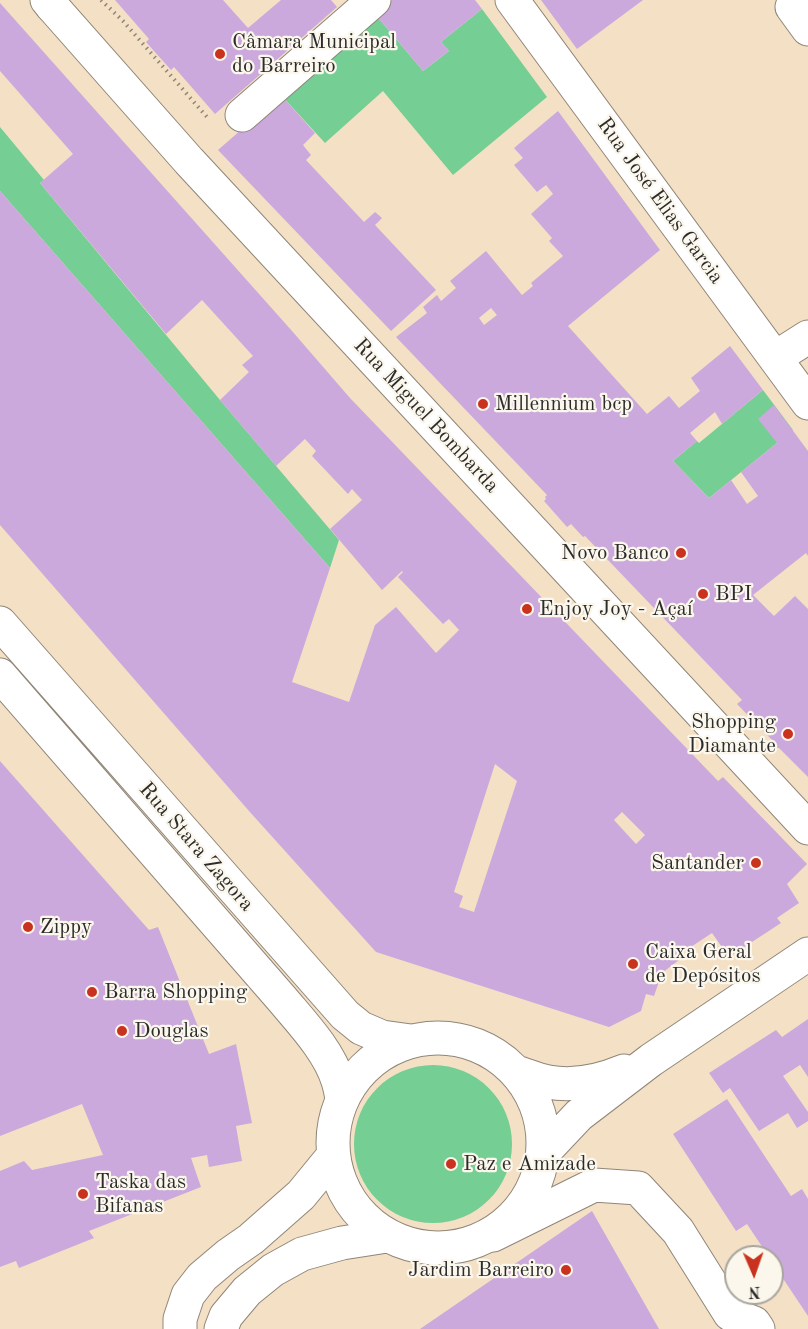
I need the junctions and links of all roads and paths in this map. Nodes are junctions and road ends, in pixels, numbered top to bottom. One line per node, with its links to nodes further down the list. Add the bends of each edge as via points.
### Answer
1 (101, 0): 5 (path)
2 (512, 0): 8 (street, Rua José Elias Garcia)
3 (52, 2): 12 (street, Rua Miguel Bombarda, via 197,170)
4 (364, 3): 6 (street)
5 (189, 95)
6 (242, 115)
7 (808, 337): 8 (street)
8 (775, 358): 9 (street, Rua José Elias Garcia)
9 (808, 403)
10 (0, 623): 14 (street, Rua Stara Zagora, via 345,1015 382,1037)
11 (0, 675): 17 (street, Rua Stara Zagora, via 289,1007 330,1062)
12 (808, 828)
13 (808, 954): 15 (street)
14 (411, 1041): 16 (street, via 440,1038 468,1042 494,1054); 17 (street, via 383,1054 359,1074)
15 (651, 1060): 16 (street, via 605,1079 580,1084 548,1082); 18 (street, via 579,1115)
16 (516, 1072): 18 (street, via 532,1095 543,1123)
17 (342, 1100): 19 (street, via 334,1127)
18 (544, 1152): 20 (street, via 525,1203)
19 (333, 1156): 21 (street, via 342,1188 361,1215); 22 (street, via 301,1195 202,1277 188,1295)
20 (493, 1235): 21 (street, via 455,1248 420,1248); 24 (street, via 594,1185 638,1188 678,1231 730,1314 754,1323)
21 (387, 1236): 23 (street, via 302,1254 273,1270 247,1291 226,1316)
22 (180, 1329)
23 (221, 1329)
24 (758, 1329)

